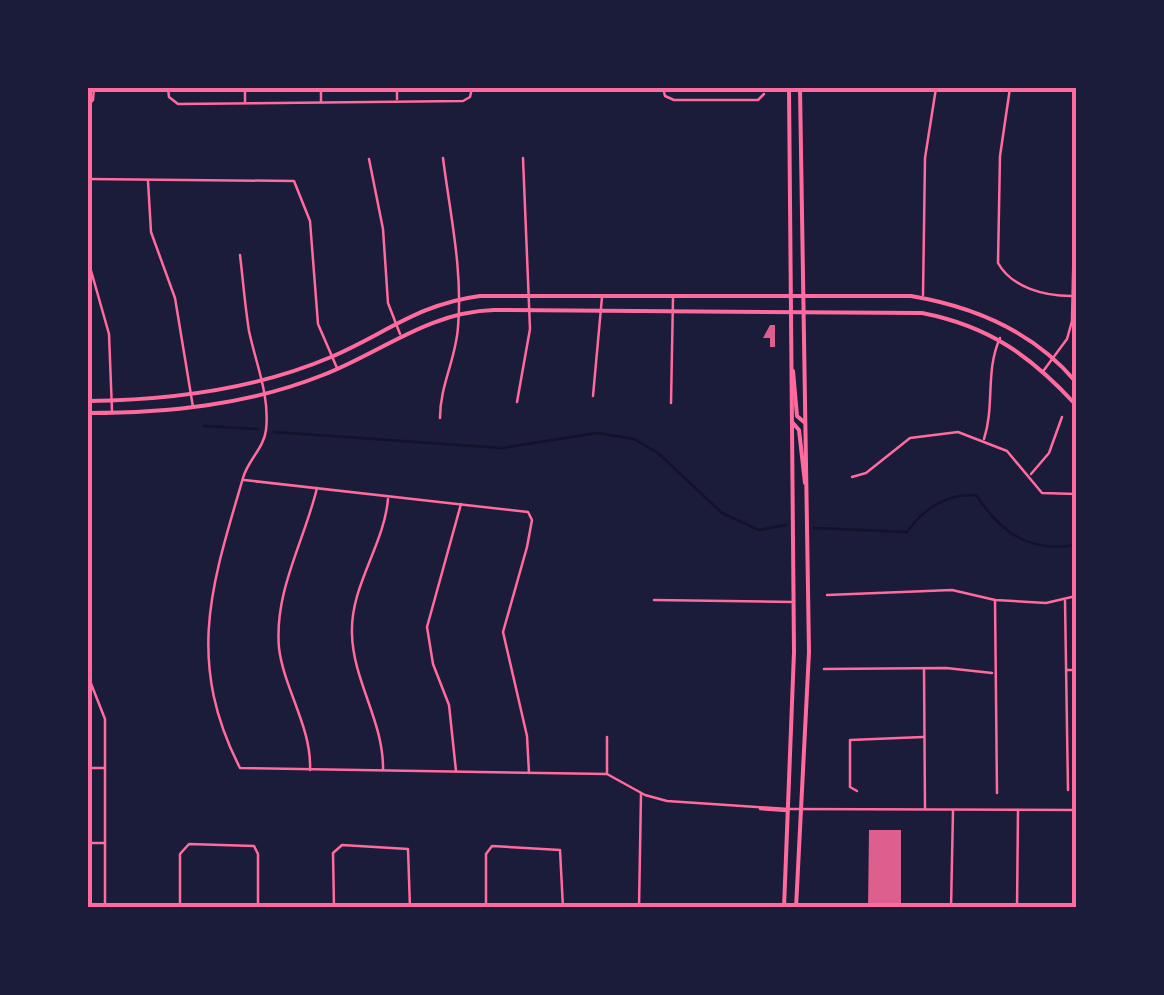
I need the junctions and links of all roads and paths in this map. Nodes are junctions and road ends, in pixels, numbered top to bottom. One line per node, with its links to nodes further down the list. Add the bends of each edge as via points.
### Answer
1 (94, 88): 14 (street)
2 (168, 88): 15 (street, via 172,100)
3 (245, 88): 15 (street)
4 (321, 88): 16 (street)
5 (397, 88): 13 (street)
6 (472, 88): 13 (street, via 464,102)
7 (664, 88): 12 (street, via 674,100 758,100)
8 (789, 88): 21 (main road)
9 (800, 88): 22 (main road)
10 (936, 88): 33 (street, via 926,158)
11 (1010, 88): 29 (street, via 1000,156 998,262 1035,291)
12 (764, 94)
13 (397, 101): 16 (street)
14 (89, 104)
15 (245, 104): 16 (street)
16 (321, 104)
17 (1076, 142): 29 (street)
18 (443, 158): 34 (street)
19 (523, 158): 27 (street)
20 (369, 159): 42 (street)
21 (790, 160): 22 (main road); 32 (main road)
22 (801, 160): 31 (main road)
23 (88, 179): 24 (street)
24 (148, 180): 45 (street, via 294,182 310,222 315,312); 53 (street, via 151,232 175,298)
25 (240, 255): 50 (street)
26 (88, 260): 56 (street, via 109,334)
27 (529, 296): 28 (main road); 34 (main road); 35 (street)
28 (602, 296): 30 (main road); 38 (street)
29 (1073, 296): 46 (street, via 1070,330)
30 (673, 297): 32 (main road); 39 (street)
31 (802, 297): 32 (main road); 33 (main road); 37 (main road)
32 (791, 298): 36 (main road)
33 (924, 298): 41 (main road); 46 (main road, via 998,321)
34 (458, 299): 40 (street); 42 (main road)
35 (529, 310): 38 (main road); 40 (main road); 57 (street)
36 (791, 310): 37 (main road); 39 (main road); 47 (main road)
37 (803, 310): 41 (main road); 66 (main road)
38 (602, 312): 39 (main road); 54 (street)
39 (673, 312): 58 (street)
40 (458, 313): 43 (main road); 63 (street)
41 (922, 313): 44 (main road)
42 (394, 323): 43 (street); 45 (main road)
43 (400, 336): 48 (main road)
44 (1000, 338): 49 (main road); 67 (street)
45 (332, 357): 48 (street); 50 (main road)
46 (1055, 358): 49 (street); 51 (main road)
47 (791, 366): 65 (main road); 66 (main road, via 797,416)
48 (338, 369): 52 (main road)
49 (1044, 370): 59 (main road)
50 (261, 379): 52 (street); 53 (main road)
51 (1076, 382)
52 (264, 392): 60 (main road); 70 (street, via 264,438)
53 (190, 394): 56 (main road); 60 (street)
54 (593, 396)
55 (88, 400): 56 (main road)
56 (112, 400): 62 (street)
57 (516, 402)
58 (672, 403)
59 (1076, 405)
60 (193, 408): 62 (main road)
61 (88, 413): 62 (main road)
62 (112, 413)
63 (440, 418)
64 (1062, 418): 68 (street, via 1049,454)
65 (792, 422): 71 (main road, via 799,430); 81 (main road)
66 (806, 423): 71 (main road)
67 (984, 439): 68 (street); 69 (street, via 958,432 910,438)
68 (1030, 474): 73 (street, via 1042,494)
69 (852, 477)
70 (242, 480): 72 (street); 92 (street, via 207,618 214,690 240,768)
71 (806, 487): 102 (main road, via 809,652)
72 (317, 488): 74 (street); 92 (street, via 286,581 278,630)
73 (1076, 494)
74 (388, 496): 75 (street); 93 (street, via 352,632)
75 (461, 504): 94 (street, via 428,627 449,705); 95 (street, via 530,514 503,632 527,736)
76 (826, 594): 79 (street, via 952,590)
77 (1076, 596): 80 (street)
78 (654, 600): 81 (street)
79 (995, 600): 80 (street); 86 (street)
80 (1065, 600): 84 (street)
81 (794, 602): 101 (main road)
82 (924, 668): 83 (street); 86 (street); 89 (street)
83 (824, 669)
84 (1066, 670): 85 (street); 97 (street)
85 (1076, 670)
86 (994, 673): 100 (street)
87 (88, 676): 91 (street, via 102,704)
88 (606, 737): 96 (street)
89 (924, 737): 98 (street, via 850,740 850,786); 103 (street)
90 (88, 768): 91 (street)
91 (105, 768): 108 (street)
92 (310, 771): 93 (street)
93 (383, 772): 94 (street)
94 (456, 772): 95 (street)
95 (528, 773): 96 (street)
96 (607, 774): 99 (street)
97 (1068, 790)
98 (857, 791)
99 (640, 792): 101 (street); 116 (street)
100 (996, 793)
101 (789, 810): 102 (street); 117 (main road)
102 (802, 810): 103 (street); 118 (main road)
103 (925, 810): 104 (street)
104 (953, 810): 105 (street); 119 (street)
105 (1018, 810): 106 (street); 120 (street)
106 (1076, 810)
107 (88, 843): 108 (street)
108 (105, 843): 109 (street)
109 (105, 908)
110 (180, 908): 111 (street, via 183,847 254,846)
111 (258, 908)
112 (334, 908): 113 (street, via 336,848 408,848)
113 (410, 908)
114 (486, 908): 115 (street, via 488,849 560,850)
115 (563, 908)
116 (639, 908)
117 (784, 908)
118 (796, 908)
119 (952, 908)
120 (1017, 908)

